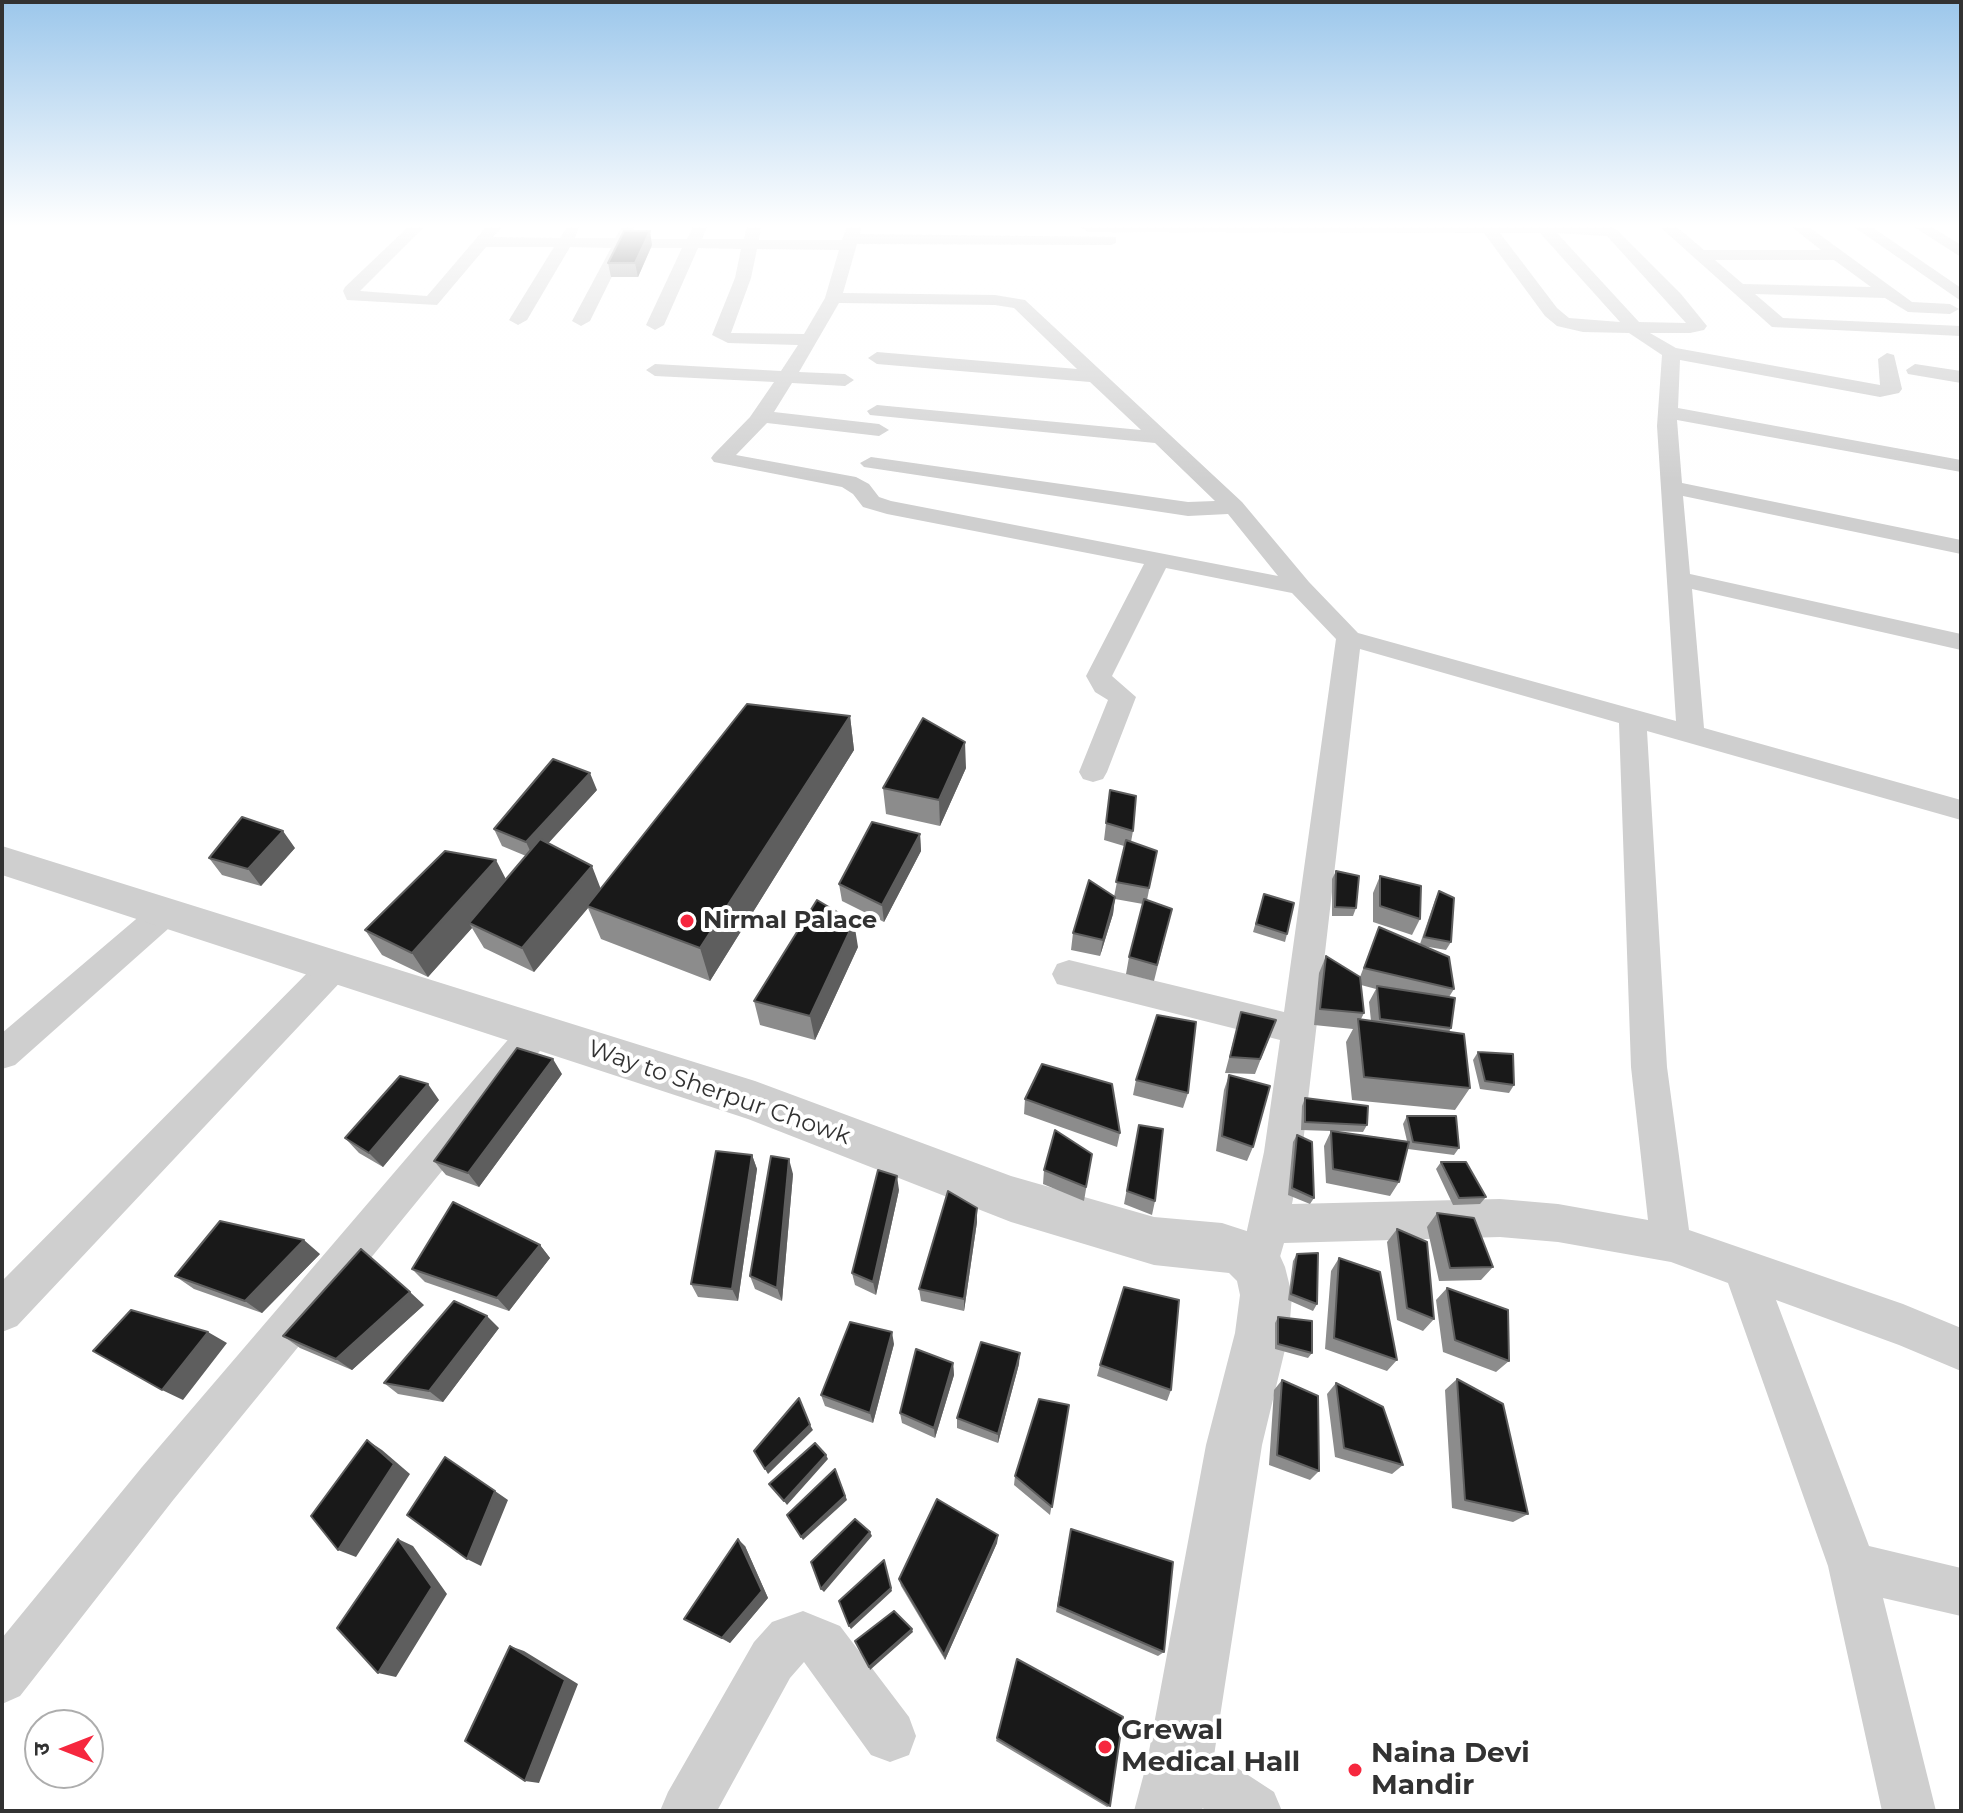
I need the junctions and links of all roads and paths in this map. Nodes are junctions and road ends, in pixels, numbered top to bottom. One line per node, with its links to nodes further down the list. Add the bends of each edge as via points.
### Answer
1 (523, 312): 11 (street)
2 (586, 312): 12 (street)
3 (661, 312): 13 (street)
4 (730, 312): 16 (street, via 721,335 728,338)
5 (826, 312): 16 (street)
6 (1027, 312): 22 (street)
7 (1551, 312): 14 (street, via 1563,322 1583,327)
8 (1620, 312): 14 (street)
9 (1688, 312): 14 (street, via 1699,323 1690,328)
10 (1763, 312): 15 (street, via 1785,325)
11 (518, 320)
12 (581, 321)
13 (655, 325)
14 (1635, 328): 17 (street)
15 (1961, 331)
16 (810, 340): 23 (street)
17 (1671, 353): 19 (street, via 1885,391 1892,389); 26 (street)
18 (877, 358): 22 (street)
19 (1887, 359)
20 (655, 370): 23 (street)
21 (1915, 370): 24 (street)
22 (1092, 376): 28 (street)
23 (786, 377): 25 (street); 27 (street)
24 (1961, 377)
25 (845, 380)
26 (1667, 412): 30 (street); 31 (street)
27 (761, 416): 28 (street); 34 (street, via 721,458 848,482 871,502 887,507)
28 (1162, 438): 32 (street)
29 (871, 463): 32 (street, via 1188,509)
30 (1961, 466)
31 (1672, 487): 33 (street); 35 (street)
32 (1234, 507): 36 (street)
33 (1961, 547)
34 (1158, 560): 36 (street); 41 (street, via 1099,676 1104,686 1123,697)
35 (1679, 579): 38 (street); 40 (street)
36 (1300, 587): 37 (street)
37 (1349, 638): 39 (street); 47 (street)
38 (1961, 642)
39 (1632, 717): 40 (street); 50 (street, via 1649,1067)
40 (1691, 734): 42 (street)
41 (1093, 772)
42 (1961, 810)
43 (7, 867): 44 (street, Way to Sherpur Chowk)
44 (166, 912): 45 (street, Way to Sherpur Chowk); 49 (street)
45 (335, 966): 48 (street, Way to Sherpur Chowk); 53 (street)
46 (1069, 974): 47 (street)
47 (1298, 1030): 51 (street, via 1283,1152)
48 (536, 1031): 51 (street, Way to Sherpur Chowk, via 755,1101 1011,1199 1154,1241 1244,1253); 57 (street)
49 (2, 1054)
50 (1671, 1243): 51 (street, via 1500,1218); 52 (street)
51 (1264, 1246): 59 (street, via 1262,1333 1234,1445)
52 (1743, 1269): 54 (street); 55 (street)
53 (2, 1311)
54 (1961, 1350)
55 (1852, 1566): 56 (street); 62 (street)
56 (1961, 1592)
57 (2, 1678)
58 (890, 1736): 60 (street, via 822,1644 803,1636 790,1640 772,1660)
59 (1174, 1787): 61 (street)
60 (687, 1811)
61 (1255, 1811)
62 (1909, 1811)

